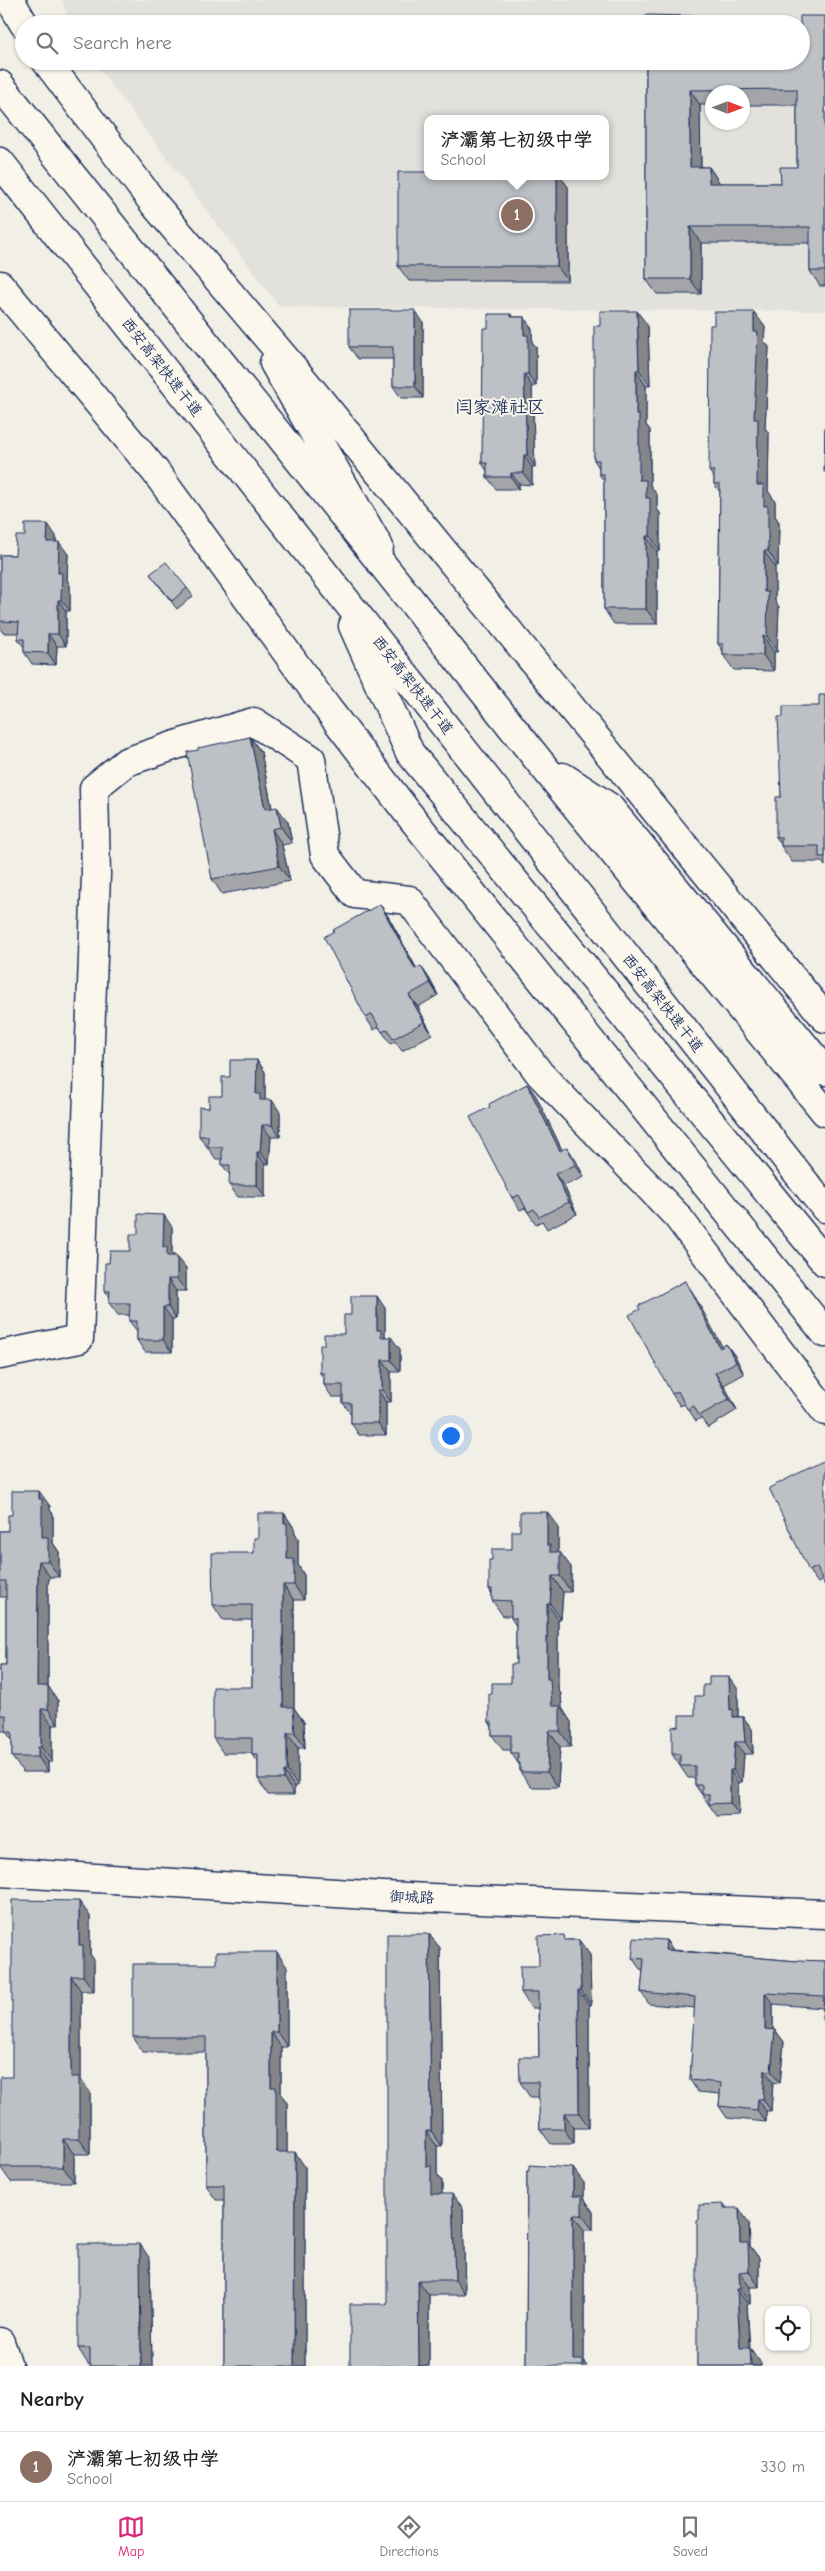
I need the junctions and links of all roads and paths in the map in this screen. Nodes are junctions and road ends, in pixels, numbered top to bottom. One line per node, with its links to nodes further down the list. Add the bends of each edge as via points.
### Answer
1 (10, 0): 2 (main road)
2 (19, 15)
3 (53, 70): 7 (main road, via 155,204)
4 (0, 85): 9 (main road)
5 (0, 162): 8 (main road, 西安高架快速干道)
6 (0, 285): 16 (main road, via 155,471 401,804)
7 (239, 303): 9 (main road); 11 (main road)
8 (334, 586): 14 (main road, 西安高架快速干道); 15 (main road, via 410,753)
9 (406, 594): 10 (main road)
10 (539, 761): 12 (main road, via 609,808); 13 (main road)
11 (825, 1018)
12 (825, 1071)
13 (825, 1112)
14 (825, 1208)
15 (825, 1262)
16 (825, 1333)
17 (0, 1355): 18 (main road, via 79,1339 96,875 94,788 126,762 254,722 311,759 325,855 355,894 409,900 540,1074 678,1216)
18 (825, 1410)
19 (0, 1872): 20 (main road, 御城路, via 393,1896)
20 (825, 1914)
21 (0, 2342): 22 (main road)
22 (8, 2366)

